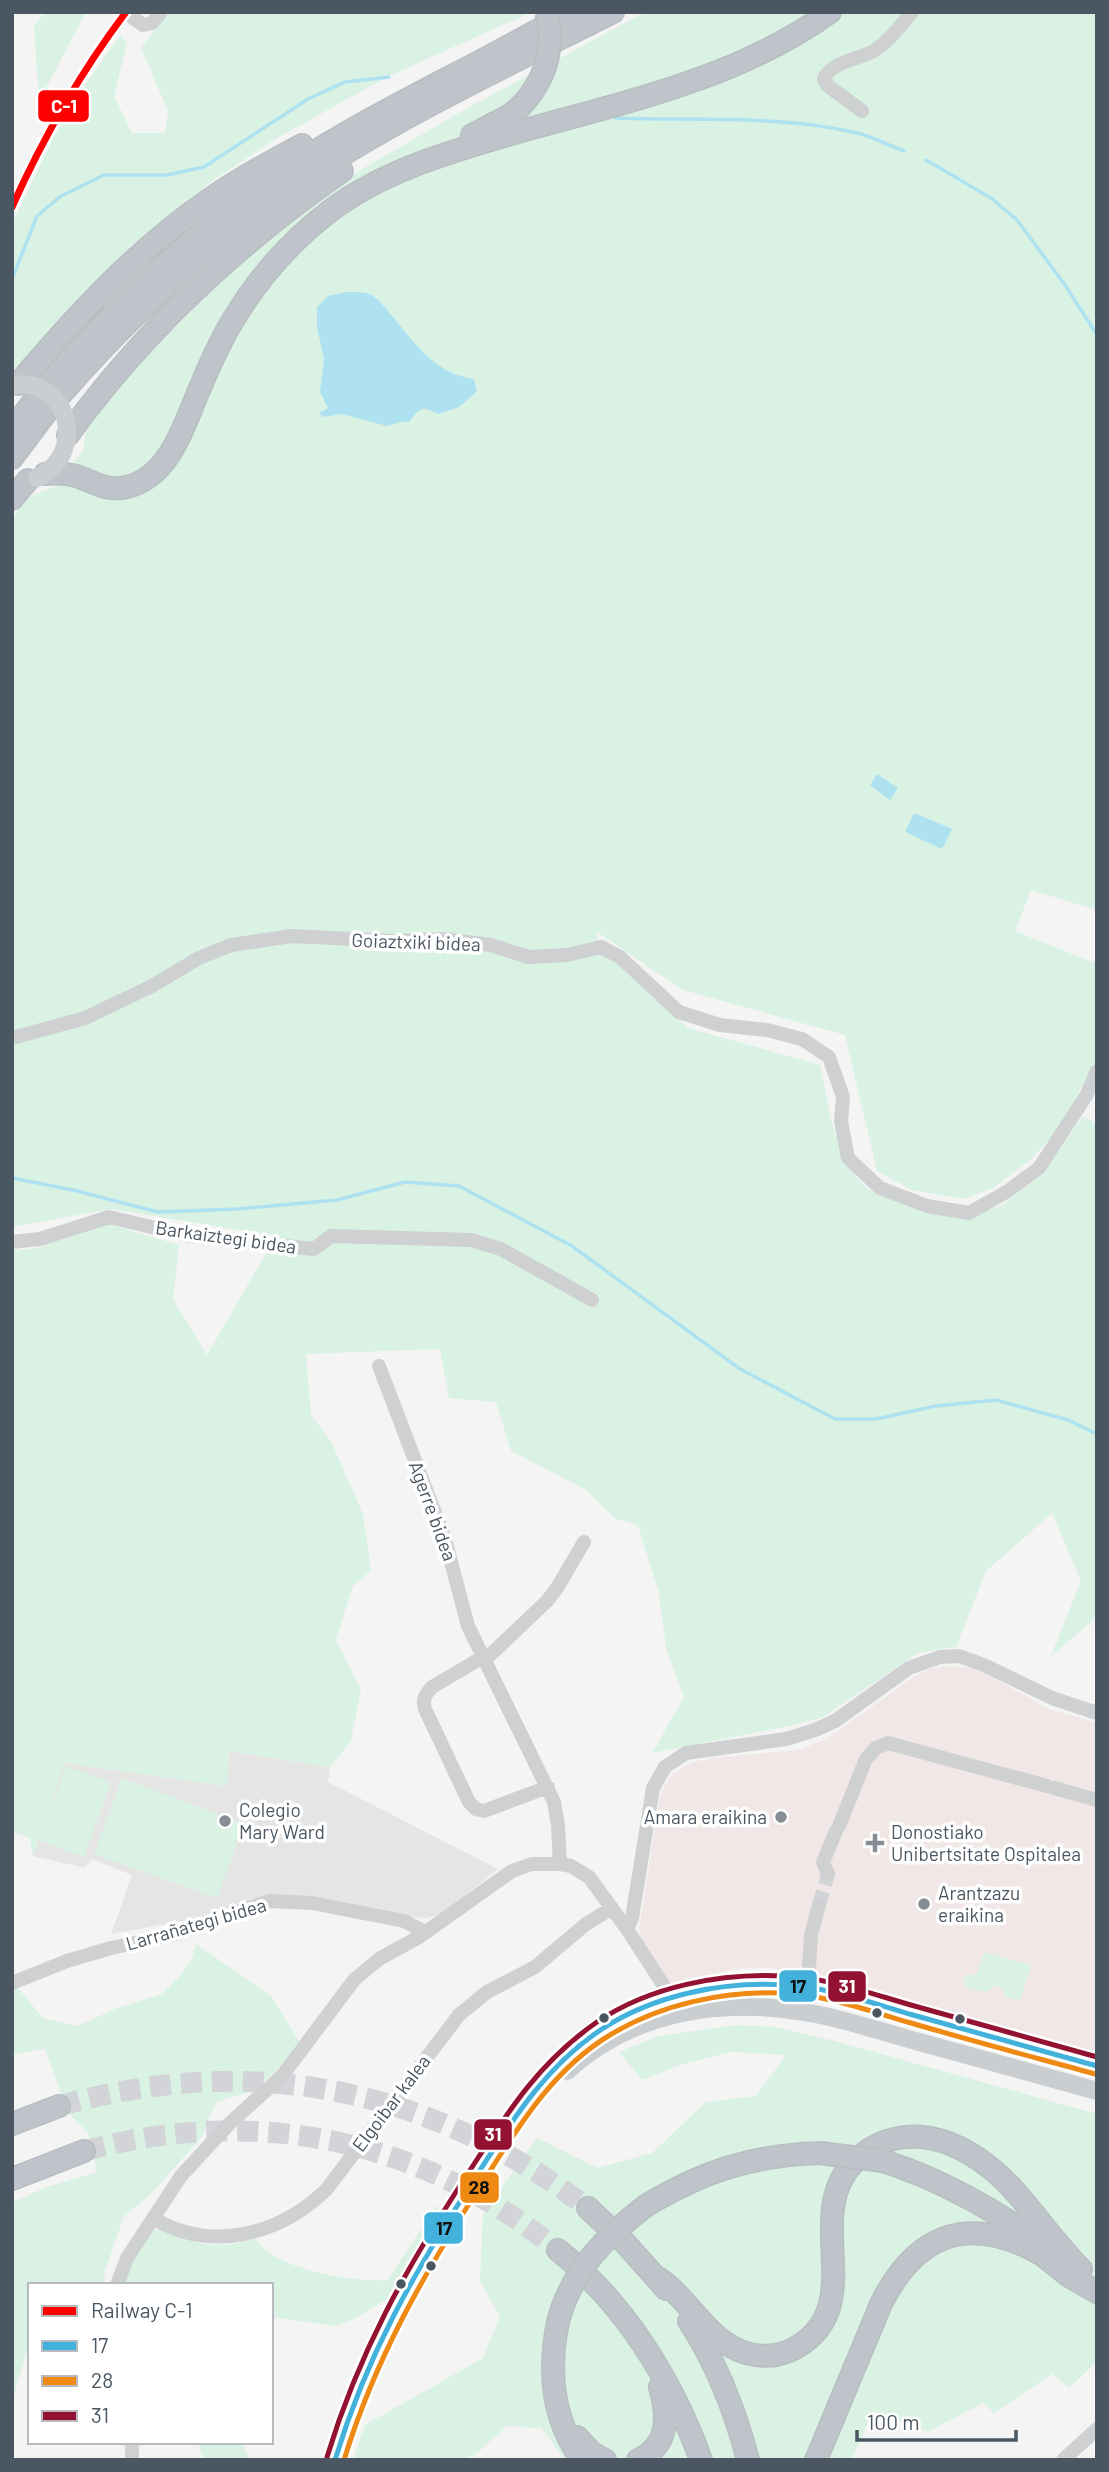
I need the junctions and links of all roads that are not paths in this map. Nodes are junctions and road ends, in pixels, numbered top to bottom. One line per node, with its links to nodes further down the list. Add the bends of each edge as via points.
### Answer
1 (125, 12): 2 (street, via 143,25 152,23)
2 (161, 12)
3 (546, 12): 11 (highway, bridge, via 550,44 535,89 520,107 447,145)
4 (573, 12): 8 (highway)
5 (613, 12): 9 (highway)
6 (830, 12): 11 (highway, via 781,43 709,75)
7 (912, 12): 10 (street, via 874,50 826,74 828,86)
8 (406, 100): 9 (highway, via 315,152 220,217 118,307 56,388 230,232 295,184); 12 (highway, via 376,107 209,199 92,300)
9 (435, 104): 14 (highway, via 422,119 280,215 201,284 136,351)
10 (862, 111)
11 (435, 156): 17 (highway, via 350,197 294,242 261,278 234,319 176,443 150,475 112,488)
12 (15, 385): 14 (main road, bridge, via 29,385 50,395 64,413)
13 (12, 429): 15 (highway, via 41,406)
14 (67, 442): 16 (main road, bridge, via 57,463); 17 (highway, via 71,465)
15 (12, 458)
16 (28, 478): 17 (highway, via 64,473); 18 (highway)
17 (89, 482)
18 (12, 499)
19 (12, 1038): 20 (street, Goiaztxiki bidea, via 85,1018 231,945 292,936 444,939 491,945 528,957 601,947 620,957 679,1012 720,1025 802,1039 829,1057 843,1097 841,1121 848,1158 880,1188 927,1206 969,1213 1039,1168)
20 (1097, 1071)
21 (12, 1242): 22 (street, Barkaiztegi bidea, via 40,1239 109,1217 190,1236 314,1249 331,1236 471,1240 502,1249)
22 (592, 1300)
23 (379, 1366): 25 (street, Agerre bidea, via 445,1539 475,1646)
24 (584, 1542): 25 (street, via 547,1601)
25 (484, 1658): 27 (street, Agerre bidea); 27 (street, via 432,1687 423,1701 469,1802 484,1811)
26 (1097, 1713): 33 (street, via 959,1656 940,1657 909,1668 815,1730 786,1739 686,1753 665,1767 653,1788)
27 (548, 1787): 29 (street, Agerre bidea, via 558,1825)
28 (1097, 1800): 30 (street, via 888,1743 866,1759)
29 (560, 1864): 32 (street, via 589,1877); 34 (street, via 532,1864 512,1871)
30 (825, 1868)
31 (820, 1905): 37 (street)
32 (612, 1908): 33 (street); 51 (street, Elgoibar kalea, via 535,1967 487,1992 459,2015 326,2190 308,2207 246,2236 182,2231)
33 (627, 1929): 38 (street)
34 (425, 1933): 35 (street, Larrañategi bidea, via 404,1921 312,1903 269,1901 176,1934 67,1961); 51 (street, via 379,1959 354,1980 282,2076 191,2163)
35 (12, 1983)
36 (730, 1986): 37 (main road); 38 (main road); 39 (main road, via 704,1996 703,2001)
37 (802, 1987): 41 (main road); 43 (main road)
38 (671, 1997): 40 (main road); 42 (main road, via 666,2007); 61 (main road, via 580,2045 520,2108 386,2324 351,2403)
39 (716, 2008): 40 (main road); 41 (main road)
40 (698, 2010): 42 (main road, via 670,2014)
41 (782, 2010): 44 (main road, via 825,2016)
42 (622, 2033): 62 (main road, via 576,2064 547,2089 528,2114 395,2328 360,2405)
43 (1097, 2066)
44 (1097, 2091)
45 (59, 2106): 46 (highway)
46 (12, 2124)
47 (84, 2151): 48 (highway)
48 (12, 2179)
49 (947, 2186): 53 (highway); 54 (highway); 59 (highway, bridge, via 883,2161 820,2153 765,2157 681,2184 608,2237 565,2297 553,2362)
50 (588, 2208): 55 (highway)
51 (153, 2218): 56 (street, via 127,2258)
52 (558, 2250): 58 (highway, via 596,2285)
53 (1041, 2254): 57 (highway); 68 (highway, via 993,2234 975,2233 937,2241 905,2264 881,2304)
54 (1089, 2273): 55 (highway, via 1062,2250 990,2167 940,2140 907,2137 866,2152 840,2181 832,2206 832,2300 818,2329 798,2347 769,2356 740,2350 715,2335 673,2288)
55 (658, 2278): 67 (highway, via 714,2363)
56 (118, 2283)
57 (1097, 2292)
58 (658, 2367): 65 (highway, via 665,2430 657,2445); 66 (highway)
59 (557, 2398): 63 (highway, via 562,2424); 64 (highway, via 577,2437)
60 (1097, 2429): 69 (street)
61 (335, 2460)
62 (344, 2460)
63 (582, 2460)
64 (605, 2460)
65 (638, 2460)
66 (701, 2460)
67 (748, 2460)
68 (816, 2460)
69 (1063, 2460)

